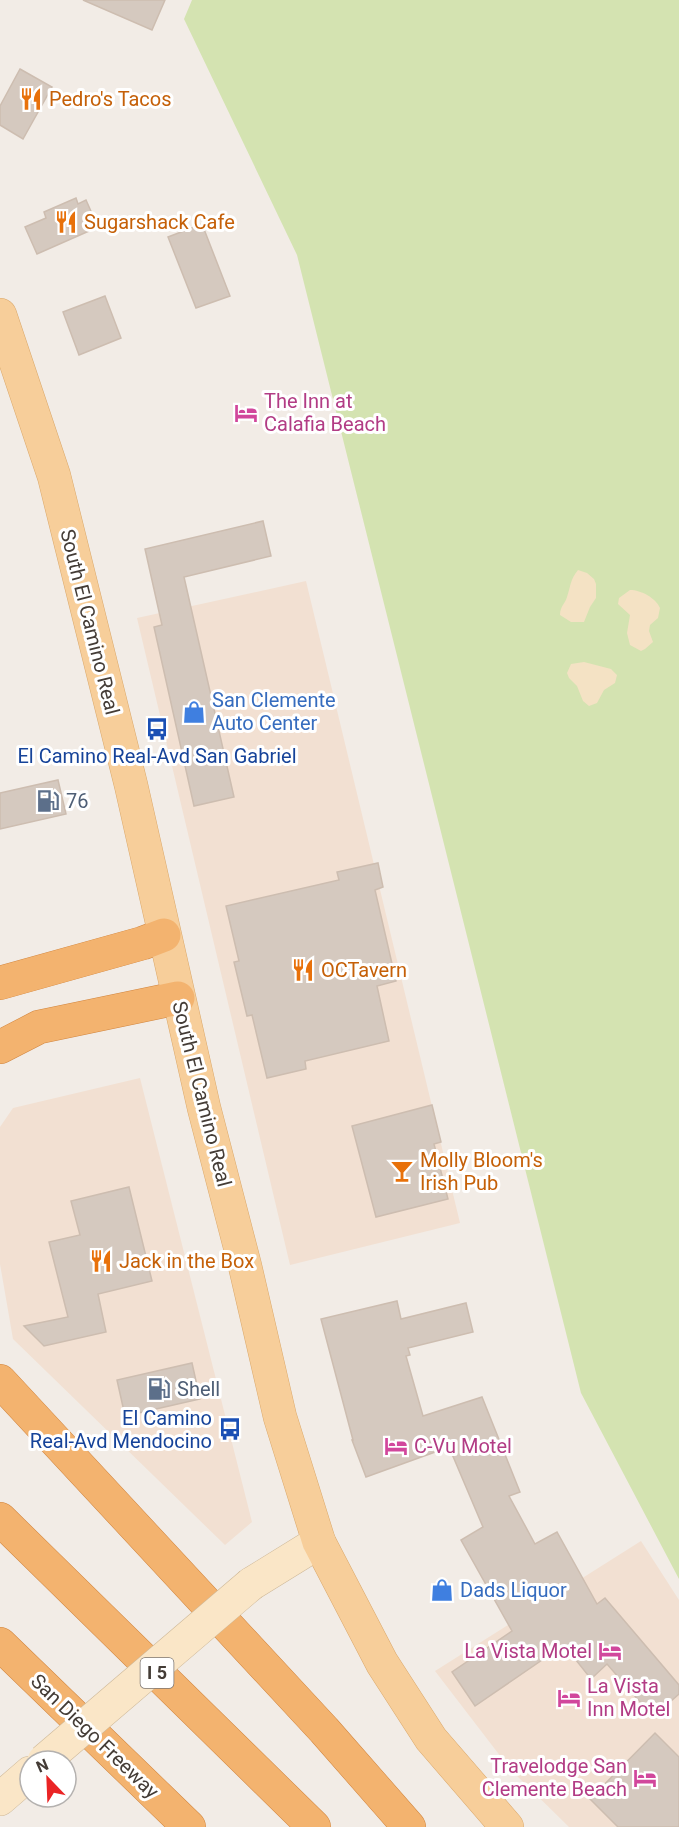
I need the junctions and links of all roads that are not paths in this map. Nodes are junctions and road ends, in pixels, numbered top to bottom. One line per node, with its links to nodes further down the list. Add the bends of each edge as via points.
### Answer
1 (0, 315): 2 (main road, South El Camino Real, via 54,476)
2 (164, 935): 3 (highway); 4 (main road, South El Camino Real)
3 (0, 983)
4 (178, 998): 5 (highway, via 39,1027); 8 (main road, South El Camino Real, via 280,1417)
5 (0, 1047)
6 (0, 1381): 17 (highway)
7 (0, 1519): 16 (highway, I 5)
8 (319, 1542): 10 (main road, bridge, via 251,1584); 18 (main road, South El Camino Real, via 382,1664 431,1739)
9 (0, 1644): 11 (highway, San Diego Freeway)
10 (58, 1749)
11 (135, 1773): 14 (highway); 15 (highway, San Diego Freeway)
12 (18, 1783): 13 (main road)
13 (0, 1799)
14 (178, 1827)
15 (189, 1827)
16 (314, 1827)
17 (409, 1827)
18 (507, 1827)

